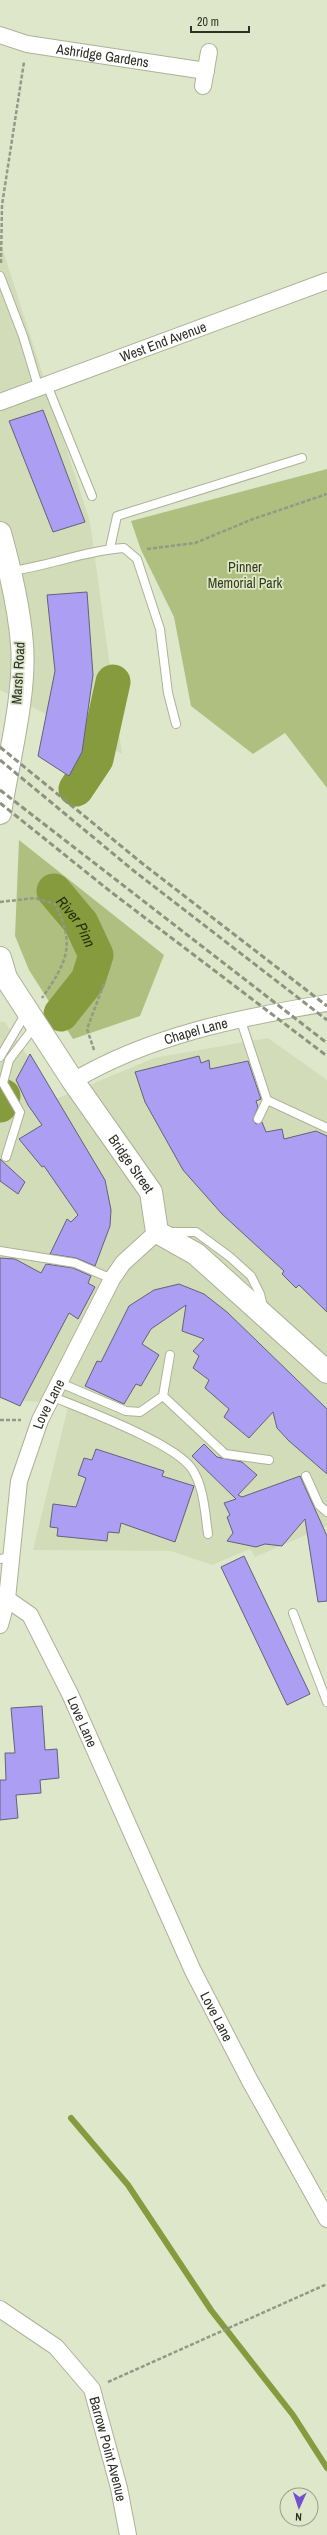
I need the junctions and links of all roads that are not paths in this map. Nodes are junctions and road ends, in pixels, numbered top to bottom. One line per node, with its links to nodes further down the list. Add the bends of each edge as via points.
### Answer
1 (0, 34): 2 (street, Ashridge Gardens, via 27,44 204,78)
2 (209, 52)
3 (0, 276): 5 (lane)
4 (327, 281): 5 (street, West End Avenue)
5 (43, 387): 6 (street, West End Avenue); 8 (lane)
6 (0, 402)
7 (302, 458): 10 (lane, via 117,516)
8 (92, 496)
9 (0, 532): 11 (street, Marsh Road)
10 (110, 548): 11 (lane); 12 (lane, via 124,548 137,559 160,629 168,692)
11 (11, 571): 13 (street, Marsh Road, via 22,644 20,689)
12 (176, 724)
13 (0, 813)
14 (2, 972): 16 (street, Bridge Street)
15 (327, 1003): 17 (street, Chapel Lane)
16 (31, 1016): 18 (lane); 19 (street, Bridge Street); 23 (lane, via 9,1060 2,1083 20,1112)
17 (240, 1018): 19 (street, Chapel Lane, via 144,1046 98,1066); 20 (lane)
18 (0, 1057)
19 (73, 1081): 24 (street, Bridge Street, via 152,1192)
20 (267, 1100): 21 (lane); 22 (lane)
21 (258, 1119)
22 (327, 1128)
23 (6, 1157)
24 (157, 1232): 26 (street, Love Lane, via 122,1263); 28 (street, via 196,1254)
25 (0, 1251): 26 (lane, via 75,1263)
26 (112, 1279): 29 (street, Love Lane)
27 (170, 1355): 31 (lane)
28 (324, 1364)
29 (58, 1382): 30 (street, Love Lane); 31 (lane, via 126,1411 140,1412)
30 (51, 1396): 35 (lane, via 118,1424 184,1459 193,1470 199,1486); 36 (street, Love Lane, via 19,1481)
31 (163, 1396): 32 (lane, via 225,1454)
32 (269, 1460)
33 (306, 1476): 34 (lane, via 319,1506)
34 (327, 1512)
35 (208, 1534)
36 (5, 1558): 37 (street, Love Lane)
37 (7, 1599): 39 (street); 41 (street, Love Lane, via 30,1615 70,1694 193,1971 250,2081)
38 (293, 1613): 40 (lane)
39 (0, 1625)
40 (327, 1702)
41 (327, 2219)
42 (0, 2309): 43 (street, Barrow Point Avenue, via 56,2347 92,2389 119,2488)
43 (128, 2535)

